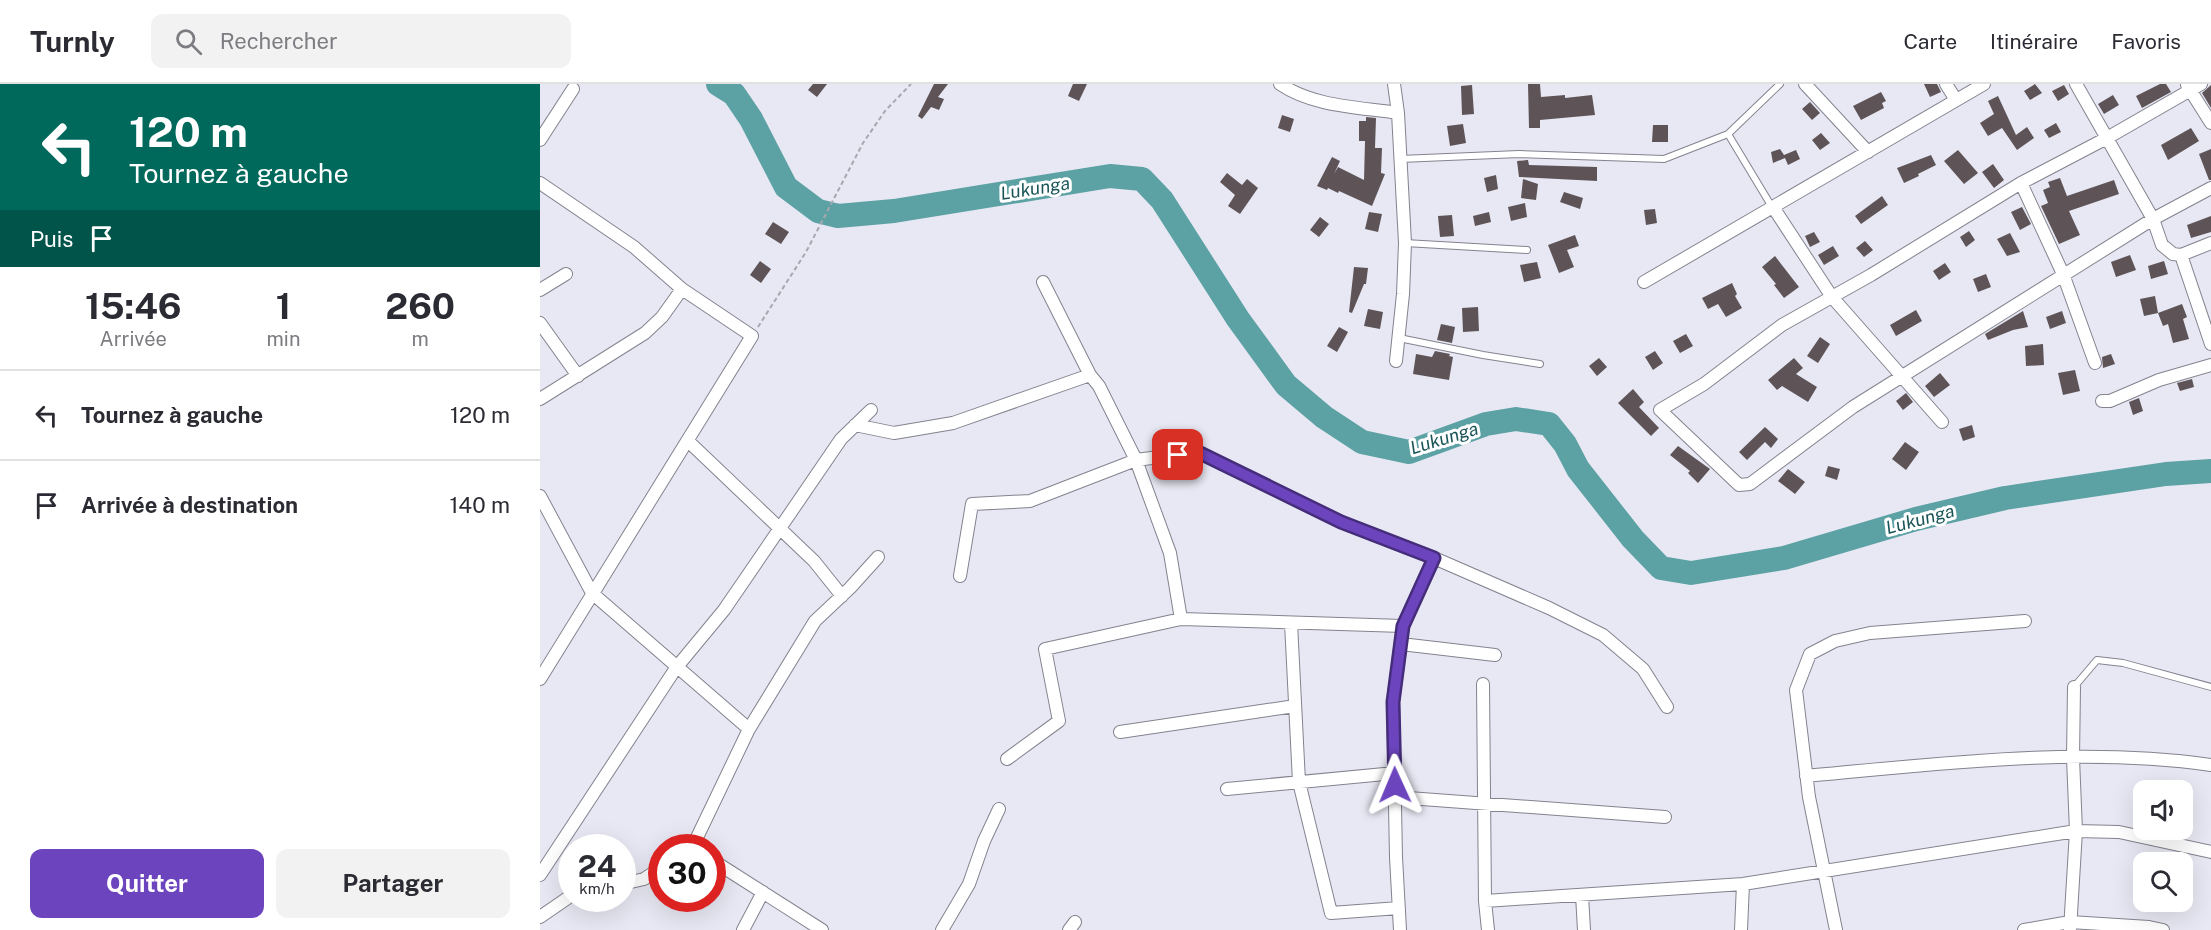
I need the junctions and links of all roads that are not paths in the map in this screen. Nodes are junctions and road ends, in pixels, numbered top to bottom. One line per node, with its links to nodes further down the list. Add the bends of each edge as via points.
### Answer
1 (1280, 84): 11 (street, via 1322,102)
2 (1394, 84): 11 (street)
3 (1780, 84): 13 (lane)
4 (1805, 84): 16 (street)
5 (1946, 84): 10 (street)
6 (1984, 84): 10 (street)
7 (2076, 84): 14 (street)
8 (2193, 86): 12 (street); 14 (street)
9 (573, 88): 15 (street)
10 (1956, 100): 16 (street)
11 (1398, 113): 17 (street)
12 (2211, 123)
13 (1728, 134): 17 (lane, via 1664,159 1519,154); 21 (lane)
14 (2107, 138): 19 (street); 22 (street)
15 (540, 140)
16 (1868, 152): 21 (street)
17 (1399, 159): 23 (street)
18 (540, 183): 31 (street, via 634,247)
19 (2021, 183): 28 (street); 33 (street)
20 (2211, 188): 22 (street)
21 (1773, 207): 30 (street); 33 (street)
22 (2153, 219): 26 (street, via 2162,245); 28 (street)
23 (1405, 243): 25 (lane); 35 (street)
24 (2211, 243): 26 (street)
25 (1527, 250)
26 (2181, 255): 36 (street)
27 (566, 274): 32 (street)
28 (2063, 274): 39 (street); 42 (street)
29 (1043, 282): 41 (street)
30 (1644, 282)
31 (682, 289): 43 (street, via 645,333); 49 (street, via 752,336)
32 (540, 290)
33 (1832, 297): 42 (street); 42 (street, via 1782,326 1704,384 1660,410 1739,485 1750,484 1853,406)
34 (540, 323): 43 (street)
35 (1399, 338): 37 (street); 40 (lane)
36 (2211, 344)
37 (1396, 361)
38 (2210, 362): 45 (street)
39 (2095, 363)
40 (1540, 364)
41 (1090, 375): 48 (street, via 953,423 894,433); 50 (street)
42 (1902, 375): 47 (street)
43 (578, 376): 44 (street)
44 (540, 399)
45 (2102, 401)
46 (871, 410): 48 (street)
47 (1942, 422)
48 (855, 425): 52 (street, via 841,439)
49 (688, 441): 52 (street); 56 (street)
50 (1136, 460): 54 (street, via 1198,452 1341,522); 55 (street, via 1030,501 972,504); 58 (street, via 1170,553)
51 (541, 502): 56 (street)
52 (781, 528): 57 (street); 64 (street, via 724,610)
53 (878, 557): 57 (street)
54 (1434, 558): 61 (street); 70 (street, via 1603,635 1643,669)
55 (960, 576)
56 (592, 593): 64 (street); 65 (street)
57 (842, 596): 71 (street, via 816,621)
58 (1181, 620): 60 (street); 74 (street, via 1045,649 1059,721)
59 (2025, 621): 77 (street, via 1870,633 1835,641 1810,654 1796,690)
60 (1292, 623): 61 (street); 69 (street)
61 (1403, 626): 62 (street)
62 (1401, 644): 63 (street); 76 (street, via 1393,702)
63 (1495, 655)
64 (676, 668): 71 (street); 89 (street)
65 (540, 679)
66 (1483, 684): 81 (street)
67 (2074, 687): 68 (lane, via 2097,660 2123,663); 73 (street)
68 (2211, 687)
69 (1295, 706): 72 (street); 78 (street)
70 (1667, 707)
71 (749, 729): 85 (street)
72 (1120, 732)
73 (2073, 758): 75 (street, via 2168,759); 77 (street, via 1969,761); 84 (street)
74 (1007, 759)
75 (2211, 765)
76 (1395, 773): 78 (street); 80 (street)
77 (1806, 776): 88 (street)
78 (1299, 782): 79 (street); 95 (street, via 1331,913)
79 (1227, 789)
80 (1395, 797): 81 (street); 95 (street)
81 (1484, 805): 83 (street); 93 (street)
82 (999, 809): 100 (street, via 969,884)
83 (1665, 817)
84 (2076, 831): 86 (street, via 2119,832); 88 (street); 97 (street)
85 (699, 834)
86 (2211, 852)
87 (726, 869): 91 (street)
88 (1824, 871): 90 (street); 105 (street)
89 (540, 875)
90 (1743, 884): 92 (street); 104 (street)
91 (763, 892): 98 (street); 99 (street)
92 (1582, 895): 93 (street); 103 (street)
93 (1485, 901): 102 (street)
94 (558, 905): 96 (street)
95 (1399, 908): 101 (street)
96 (540, 917)
97 (2070, 926): 106 (street); 107 (street)
98 (743, 930)
99 (822, 930)
100 (942, 930)
101 (1400, 930)
102 (1488, 930)
103 (1584, 930)
104 (1741, 930)
105 (1836, 930)
106 (2024, 930)
107 (2163, 930)

